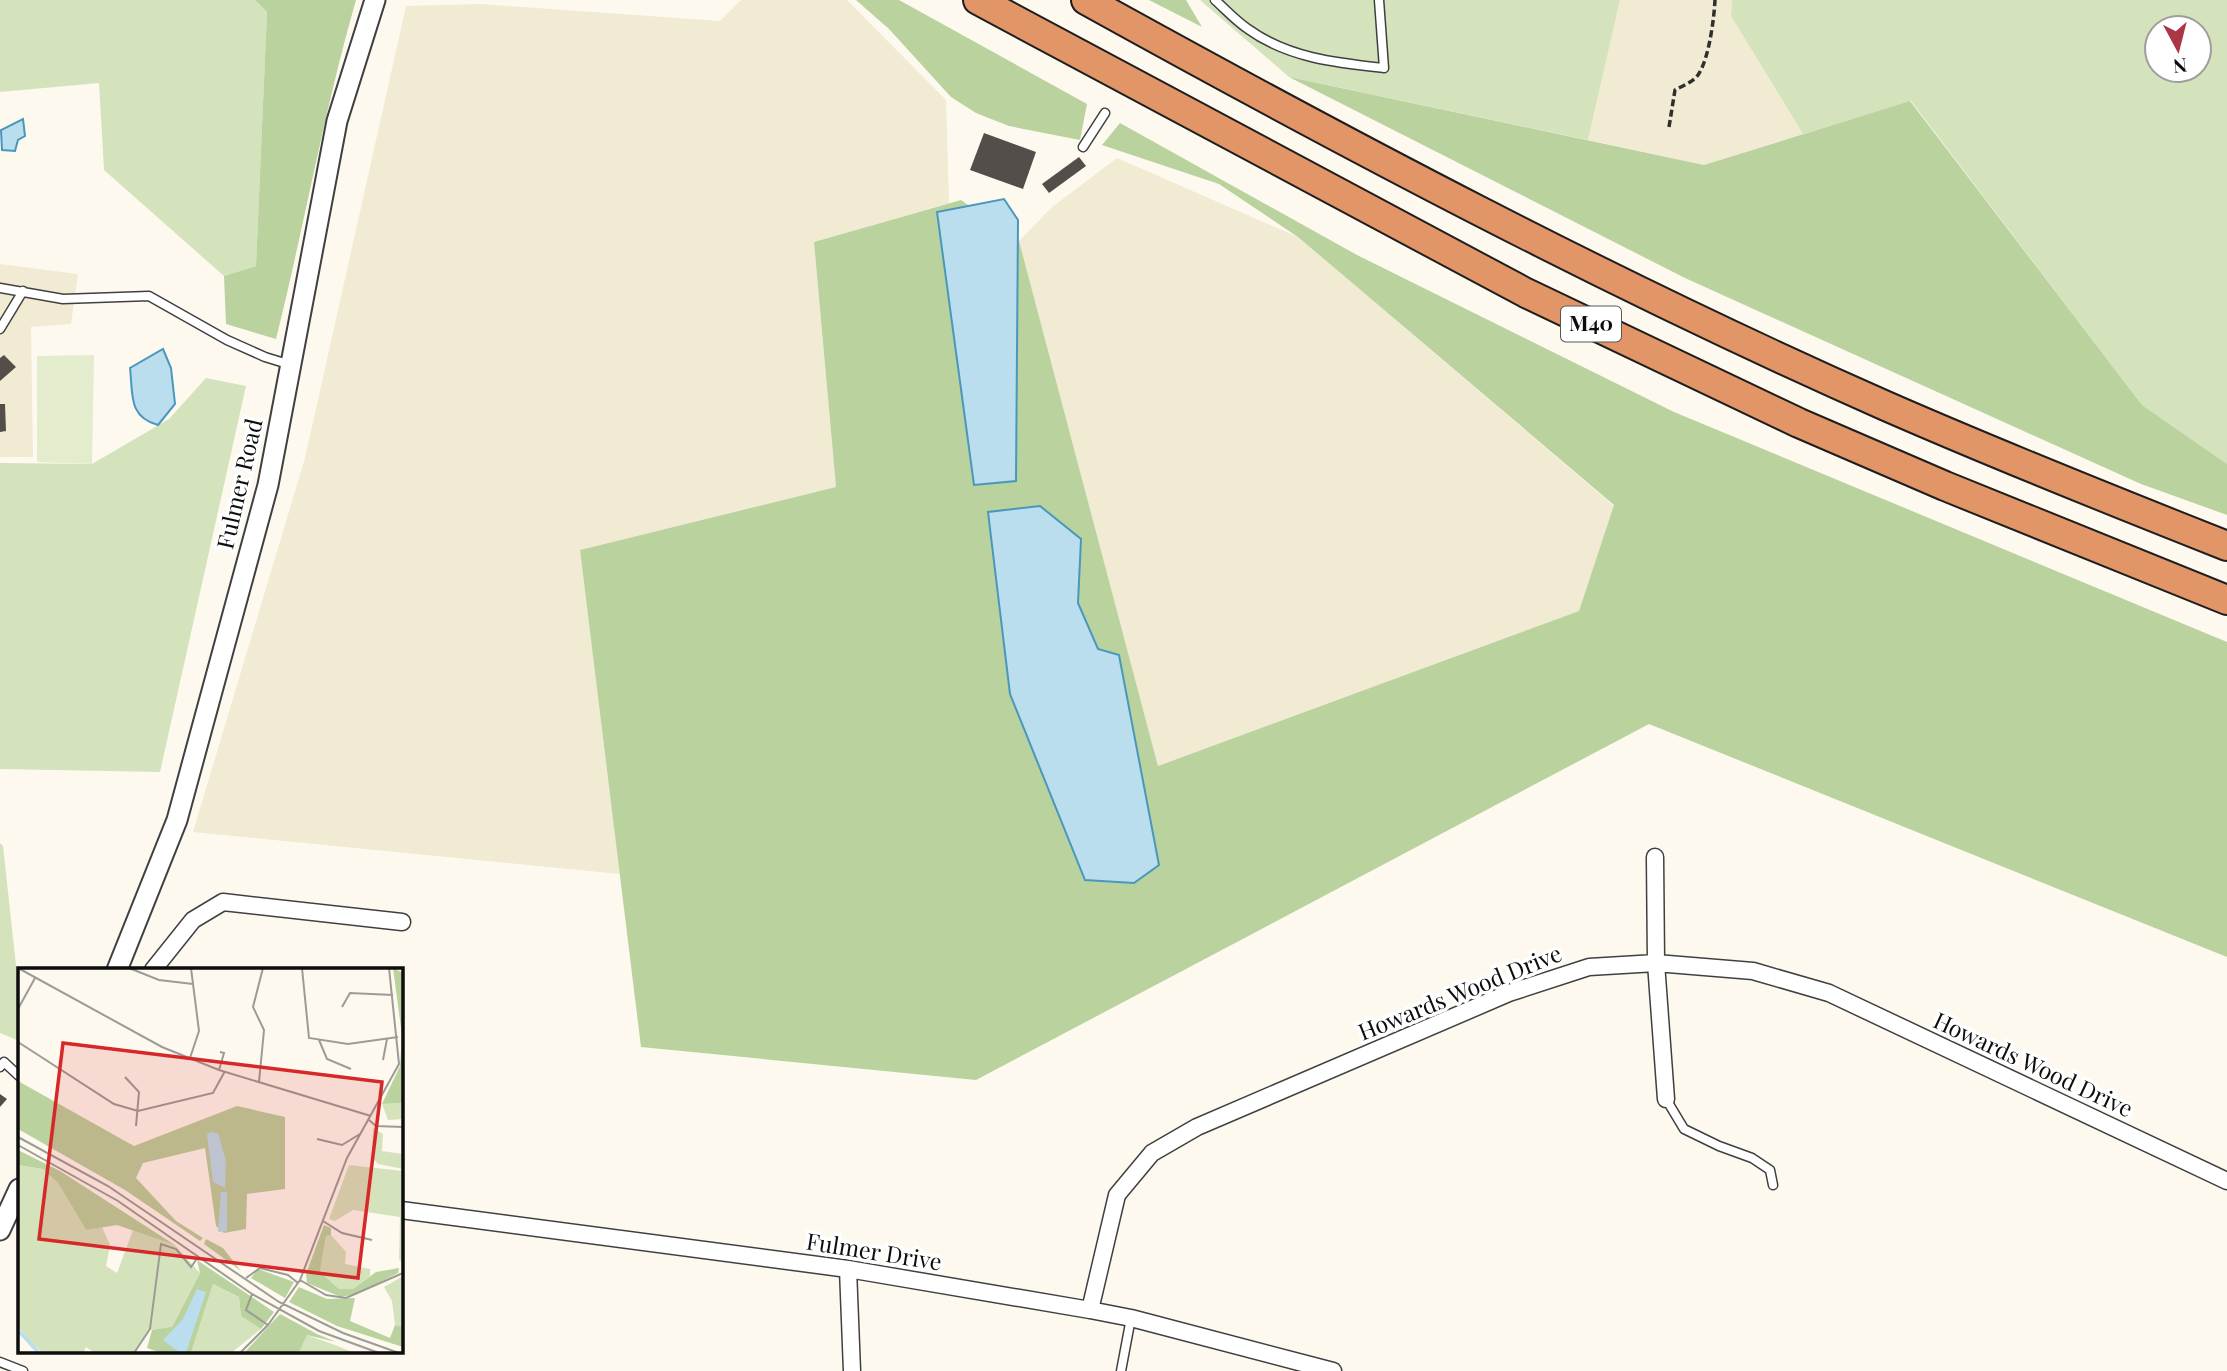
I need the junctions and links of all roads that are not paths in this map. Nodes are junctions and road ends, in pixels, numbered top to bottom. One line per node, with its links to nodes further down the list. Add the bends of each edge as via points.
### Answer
1 (375, 0): 11 (street, Fulmer Road, via 337,121)
2 (978, 0): 13 (highway, M40, via 1526,293 1824,434)
3 (1086, 0): 12 (highway, M40, via 1306,122 1716,328 1887,406)
4 (1215, 0): 5 (lane, via 1247,29 1278,47 1311,58 1384,68)
5 (1379, 0)
6 (1105, 113): 7 (lane)
7 (1083, 147)
8 (0, 288): 9 (lane)
9 (23, 291): 10 (lane); 11 (lane, via 63,299 149,296 227,340)
10 (0, 329)
11 (292, 365): 17 (street, Fulmer Road, via 268,485 177,820)
12 (2227, 546)
13 (2227, 600)
14 (1655, 857): 16 (street)
15 (402, 922): 18 (street, via 223,902 193,920)
16 (1656, 962): 21 (street); 22 (street, Howards Wood Drive, via 1754,971 1829,993); 28 (street, Howards Wood Drive, via 1589,967 1509,993 1197,1127 1152,1153 1117,1195)
17 (118, 968)
18 (155, 968)
19 (0, 1067): 20 (lane, via 4,1062)
20 (18, 1075)
21 (1666, 1099): 23 (lane, via 1684,1129 1752,1158 1770,1170)
22 (2227, 1181)
23 (1773, 1185)
24 (18, 1191): 26 (street)
25 (402, 1210): 27 (street, Fulmer Drive)
26 (0, 1230)
27 (849, 1269): 28 (street, Fulmer Drive); 32 (street)
28 (1090, 1310): 29 (street, Fulmer Drive)
29 (1131, 1318): 33 (lane); 34 (street, Fulmer Drive)
30 (0, 1362): 31 (lane)
31 (23, 1371)
32 (852, 1371)
33 (1121, 1371)
34 (1334, 1371)

